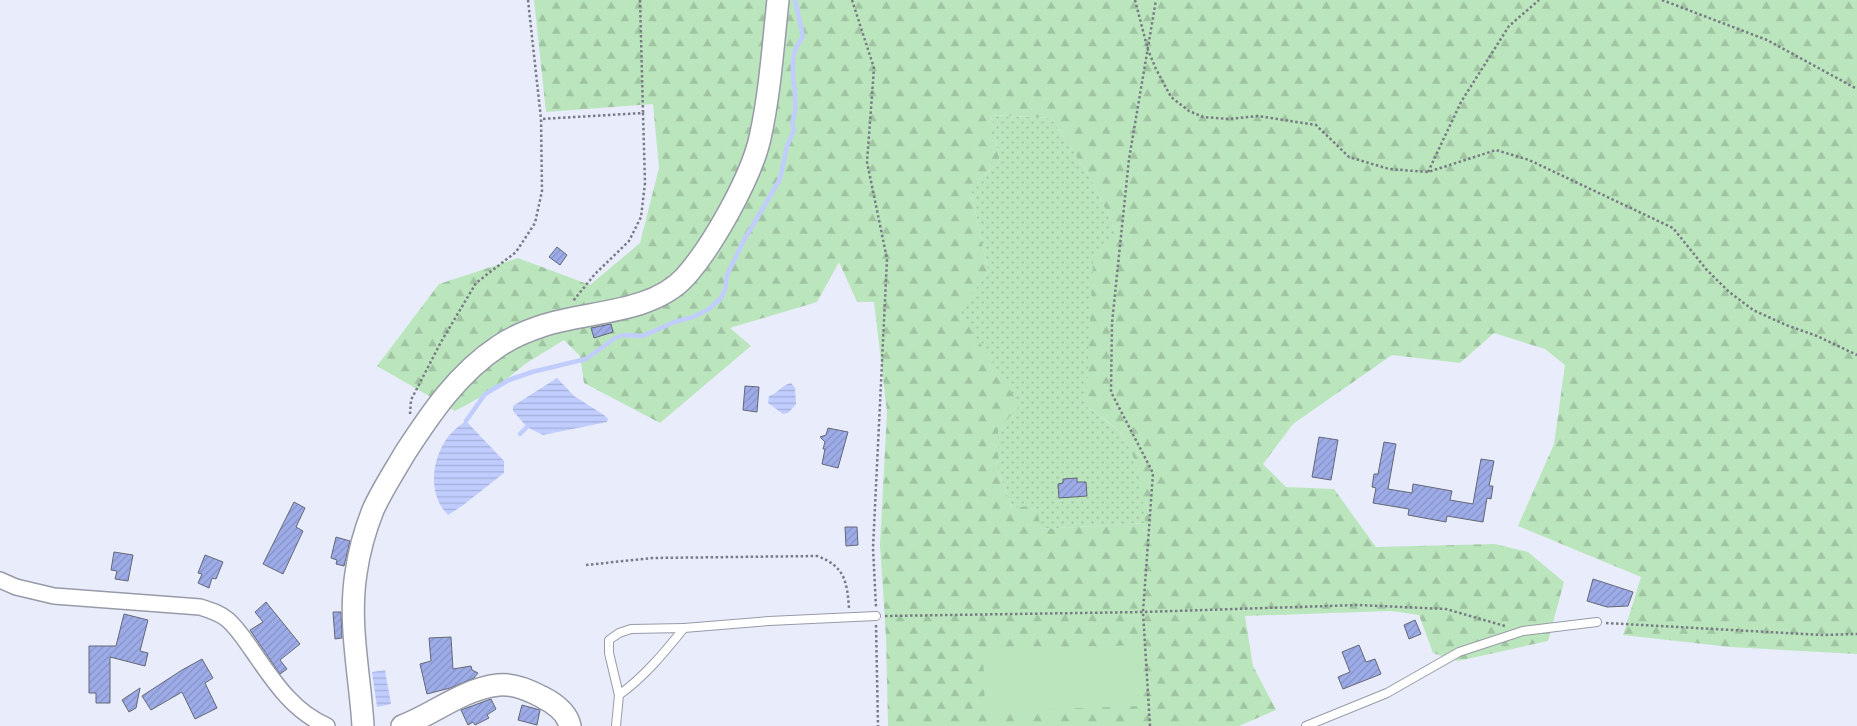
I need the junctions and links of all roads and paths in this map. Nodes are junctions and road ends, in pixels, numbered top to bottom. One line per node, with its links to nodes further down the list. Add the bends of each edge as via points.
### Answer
1 (528, 0): 12 (path)
2 (640, 0): 11 (path)
3 (778, 0): 28 (street, via 768,93 759,141 744,182 719,228 684,278 659,296 638,304 556,321 500,345 468,370 432,412 392,475 370,520 356,575 353,625)
4 (852, 0): 20 (path, via 874,68 867,162 887,259 873,548)
5 (1135, 0): 9 (path)
6 (1156, 0): 9 (path)
7 (1539, 0): 13 (path, via 1509,26 1461,102)
8 (1662, 0): 10 (path, via 1767,40)
9 (1148, 50): 13 (path, via 1171,97 1189,111 1203,117 1258,116 1316,124 1349,157 1389,169); 19 (path, via 1129,159 1112,323 1111,392 1153,473)
10 (1857, 89)
11 (643, 113): 12 (path); 14 (path, via 645,183 641,217 629,241)
12 (541, 119): 16 (path, via 542,191 535,223 516,252 476,284 411,400)
13 (1428, 172): 15 (path, via 1496,150 1529,160 1673,228 1706,269 1753,310)
14 (573, 301)
15 (1857, 355)
16 (410, 419)
17 (586, 565): 21 (path, via 652,558 817,556 830,560 840,569 847,586)
18 (0, 580): 27 (street, via 54,596 200,607 216,612 240,633 282,694 305,714)
19 (1143, 612): 20 (path); 24 (path, via 1358,605 1446,609); 33 (path)
20 (876, 616): 21 (lane); 32 (path)
21 (850, 617): 23 (lane)
22 (1597, 622): 24 (lane); 25 (path, via 1822,635)
23 (684, 628): 26 (lane, via 637,682); 26 (lane, via 631,629 609,640)
24 (1523, 631): 34 (lane, via 1459,652 1387,693)
25 (1857, 634)
26 (619, 695): 31 (lane)
27 (327, 726)
28 (363, 726)
29 (402, 726): 30 (street, via 457,699 498,685 528,690 555,704 569,720)
30 (570, 726)
31 (616, 726)
32 (878, 726)
33 (1150, 726)
34 (1306, 726)

